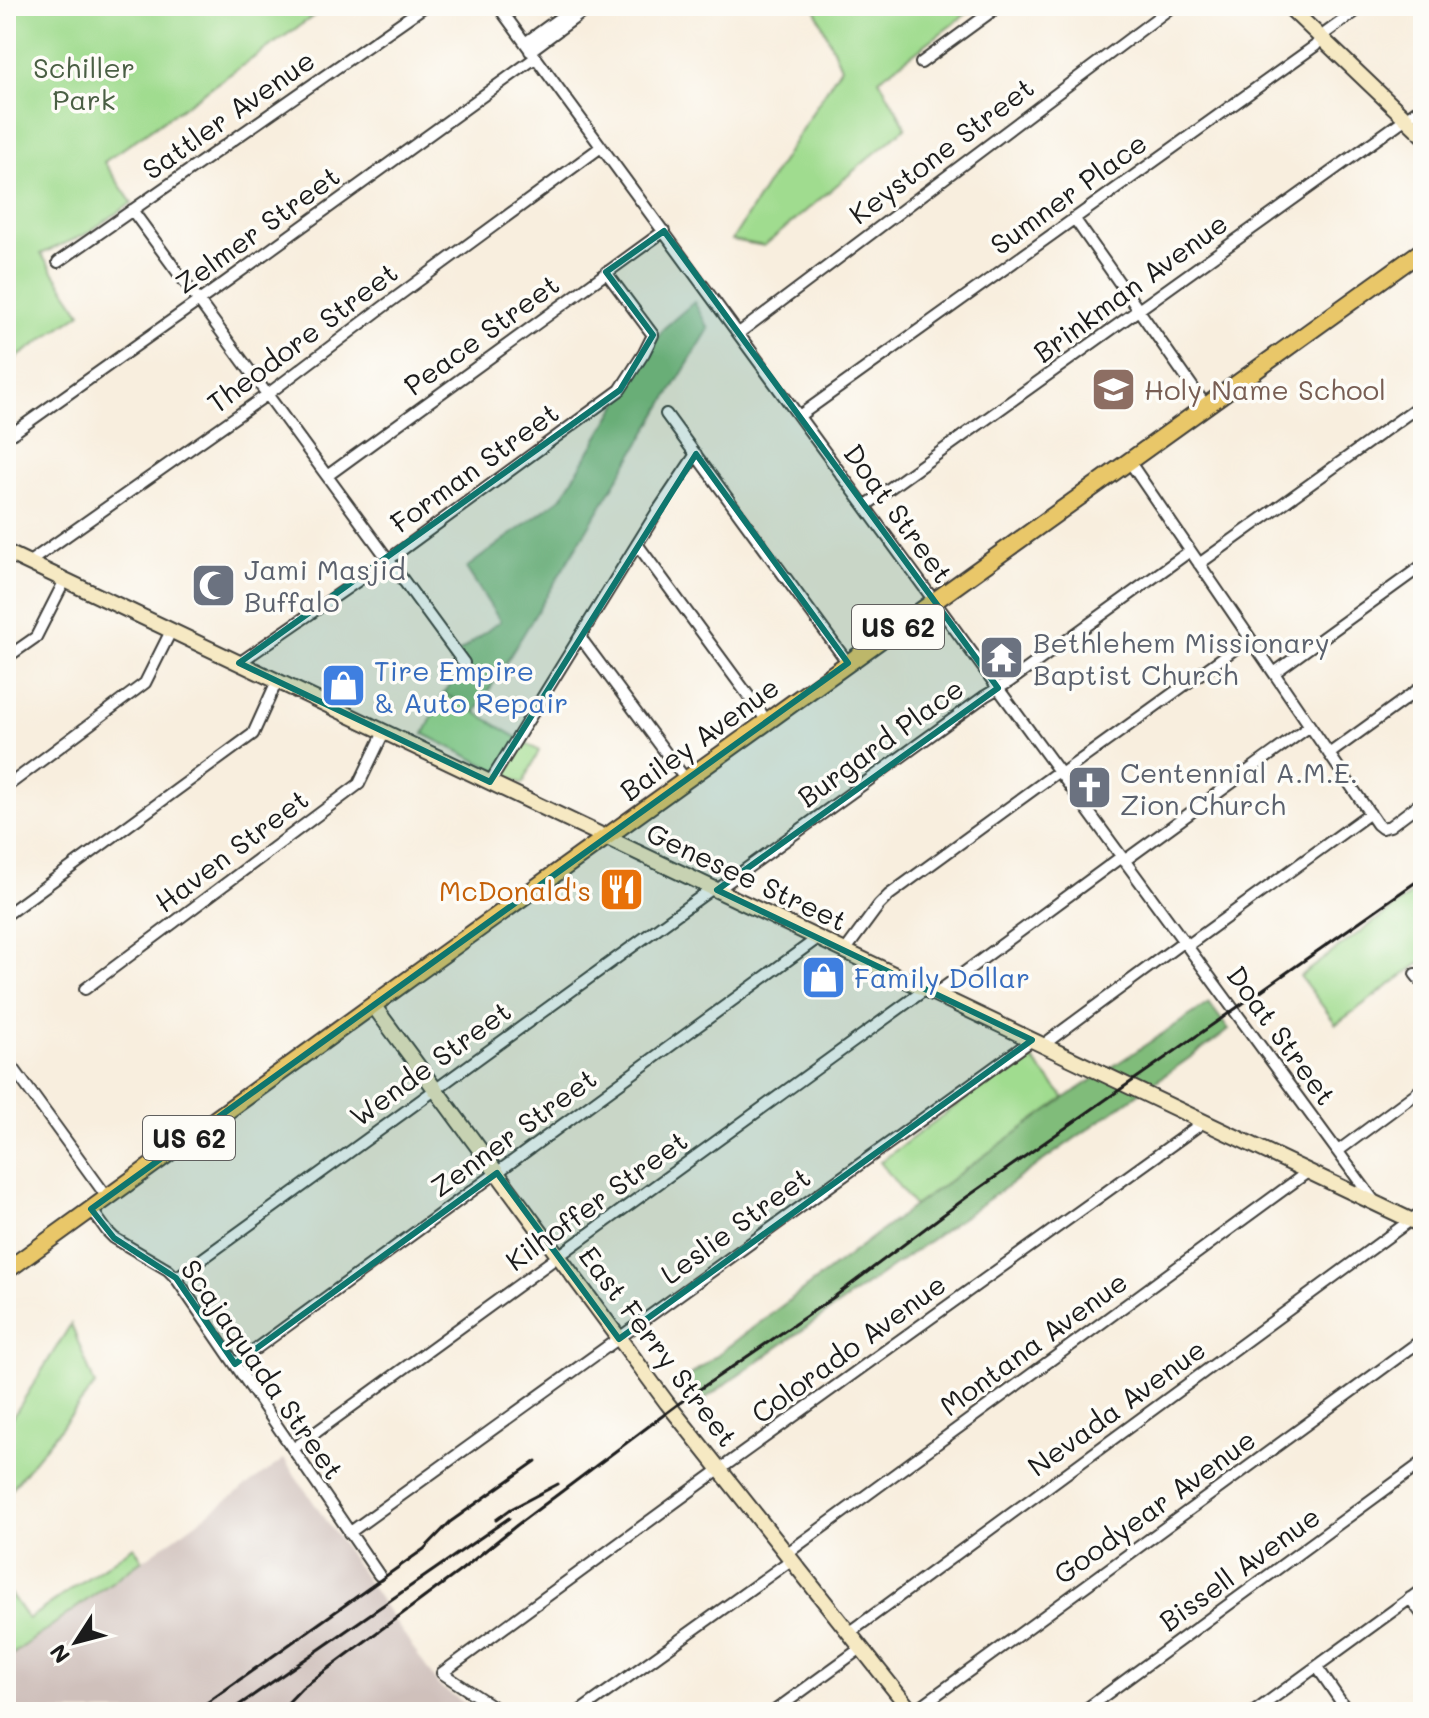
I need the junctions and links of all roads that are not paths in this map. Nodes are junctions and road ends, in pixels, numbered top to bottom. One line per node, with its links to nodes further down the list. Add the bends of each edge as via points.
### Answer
1 (425, 6): 16 (street, Sattler Avenue)
2 (498, 6): 10 (street, Doat Street)
3 (576, 6): 10 (street)
4 (591, 6): 10 (street)
5 (999, 6): 11 (street)
6 (1173, 6): 24 (street, Keystone Street)
7 (1288, 6): 9 (main road)
8 (1363, 6): 9 (street, Sumner Place)
9 (1322, 38): 13 (main road); 17 (street, Sumner Place)
10 (530, 51): 15 (street, Doat Street); 22 (street, Zelmer Street)
11 (921, 63)
12 (1423, 106): 13 (street, Brinkman Avenue)
13 (1406, 118): 14 (main road); 23 (street, Brinkman Avenue)
14 (1423, 135)
15 (601, 147): 18 (street, Doat Street); 25 (street, Theodore Street)
16 (132, 210): 20 (street, Sattler Avenue); 22 (street)
17 (1074, 218): 23 (street); 29 (street, Sumner Place)
18 (664, 231): 21 (street, Peace Street); 24 (street, Doat Street)
19 (1423, 250): 27 (main road, Bailey Avenue / US 62)
20 (58, 262)
21 (606, 272): 33 (street, Peace Street); 38 (street, Forman Street, via 653,335 620,390)
22 (198, 301): 25 (street); 30 (street, Zelmer Street)
23 (1138, 310): 27 (street); 34 (street, Brinkman Avenue)
24 (739, 333): 29 (street, Doat Street)
25 (268, 394): 33 (street); 39 (street, Theodore Street)
26 (1423, 403): 40 (street)
27 (1206, 406): 32 (main road, Bailey Avenue / US 62)
28 (666, 414): 31 (street)
29 (799, 416): 34 (street, Doat Street)
30 (6, 438)
31 (696, 454): 35 (street); 50 (street)
32 (1129, 461): 36 (street); 43 (main road, Bailey Avenue / US 62)
33 (327, 476): 38 (street)
34 (865, 506): 43 (street, Doat Street)
35 (637, 544): 45 (street); 55 (street)
36 (1190, 551): 40 (street); 54 (street, Burgard Place)
37 (6, 552): 39 (main road, Genesee Street)
38 (388, 560): 48 (street, Forman Street); 49 (street)
39 (28, 563): 42 (main road, Genesee Street)
40 (1199, 564): 46 (street)
41 (1423, 565): 51 (street)
42 (65, 580): 44 (main road, Genesee Street); 47 (street, via 36,637)
43 (933, 602): 50 (main road, Bailey Avenue / US 62); 54 (street, Doat Street)
44 (171, 631): 48 (main road, Genesee Street); 62 (street, via 145,683)
45 (580, 637): 60 (street); 61 (street)
46 (1250, 638): 51 (street); 59 (street)
47 (6, 658)
48 (239, 663): 52 (main road, Genesee Street)
49 (464, 663)
50 (848, 663): 55 (main road, Bailey Avenue / US 62)
51 (1274, 673): 56 (street)
52 (277, 681): 57 (main road, Genesee Street); 68 (street, via 253,734)
53 (1423, 686): 58 (street)
54 (998, 688): 59 (street, Doat Street); 67 (street, Burgard Place)
55 (767, 721): 60 (main road, Bailey Avenue / US 62)
56 (1310, 726): 58 (street); 66 (street, Kilhoffer Street)
57 (384, 732): 61 (main road, Genesee Street); 74 (street, Haven Street, via 359,784)
58 (1329, 754): 64 (street)
59 (1060, 773): 66 (street, Doat Street); 71 (street, via 889,895)
60 (686, 780): 65 (main road, Bailey Avenue / US 62)
61 (490, 782): 65 (main road, Genesee Street)
62 (6, 787)
63 (1423, 801): 64 (street, via 1386,828 1379,827)
64 (1370, 813): 70 (street, Leslie Street)
65 (606, 837): 67 (main road, Genesee Street); 76 (main road, Bailey Avenue / US 62)
66 (1123, 859): 70 (street, Doat Street); 75 (street, Kilhoffer Street)
67 (715, 889): 69 (main road, Genesee Street); 80 (street, Wende Street)
68 (6, 915)
69 (818, 938): 71 (main road, Genesee Street); 84 (street, Zenner Street)
70 (1185, 944): 77 (street, Leslie Street); 82 (street, Doat Street)
71 (845, 951): 75 (main road, Genesee Street)
72 (1415, 974): 73 (street)
73 (1423, 984)
74 (85, 989)
75 (931, 992): 77 (main road, Genesee Street); 89 (street, Kilhoffer Street)
76 (373, 1005): 80 (main road, East Ferry Street); 85 (main road, Bailey Avenue / US 62)
77 (1037, 1042): 81 (main road, Genesee Street); 92 (street, Leslie Street)
78 (6, 1058): 85 (street)
79 (1423, 1088): 82 (street)
80 (436, 1089): 84 (main road, East Ferry Street); 91 (street, Wende Street)
81 (1205, 1121): 83 (main road, Genesee Street); 97 (street, Colorado Avenue)
82 (1338, 1151): 86 (street, Doat Street)
83 (1309, 1171): 86 (main road, Genesee Street); 99 (street, Montana Avenue)
84 (497, 1173): 89 (main road, East Ferry Street); 94 (street, Zenner Street)
85 (107, 1197): 87 (main road, Bailey Avenue / US 62)
86 (1375, 1202): 88 (main road, Genesee Street)
87 (91, 1209): 90 (main road, Bailey Avenue / US 62); 91 (street, Scajaquada Street, via 114,1238)
88 (1419, 1219): 104 (street, Nevada Avenue)
89 (559, 1257): 92 (main road, East Ferry Street); 95 (street, Kilhoffer Street)
90 (9, 1263)
91 (176, 1278): 94 (street, Scajaquada Street)
92 (619, 1339): 97 (main road, East Ferry Street); 98 (street, Leslie Street)
93 (1423, 1339): 110 (street, Goodyear Avenue)
94 (235, 1364): 95 (street, Scajaquada Street)
95 (293, 1449): 98 (street, Scajaquada Street)
96 (1423, 1462): 111 (street, Bissell Avenue)
97 (719, 1470): 99 (main road, East Ferry Street); 107 (street, Colorado Avenue, via 442,1673)
98 (349, 1533): 100 (street, Scajaquada Street)
99 (788, 1557): 104 (main road, East Ferry Street); 108 (street, Montana Avenue)
100 (379, 1575)
101 (1423, 1589): 102 (street)
102 (1410, 1598): 103 (street); 106 (street)
103 (1423, 1616)
104 (849, 1633): 105 (main road, East Ferry Street)
105 (861, 1648): 109 (street); 110 (main road, East Ferry Street)
106 (1317, 1667): 112 (street); 113 (street)
107 (501, 1712)
108 (579, 1712)
109 (773, 1712)
110 (912, 1712)
111 (1082, 1712)
112 (1254, 1712)
113 (1348, 1712)

